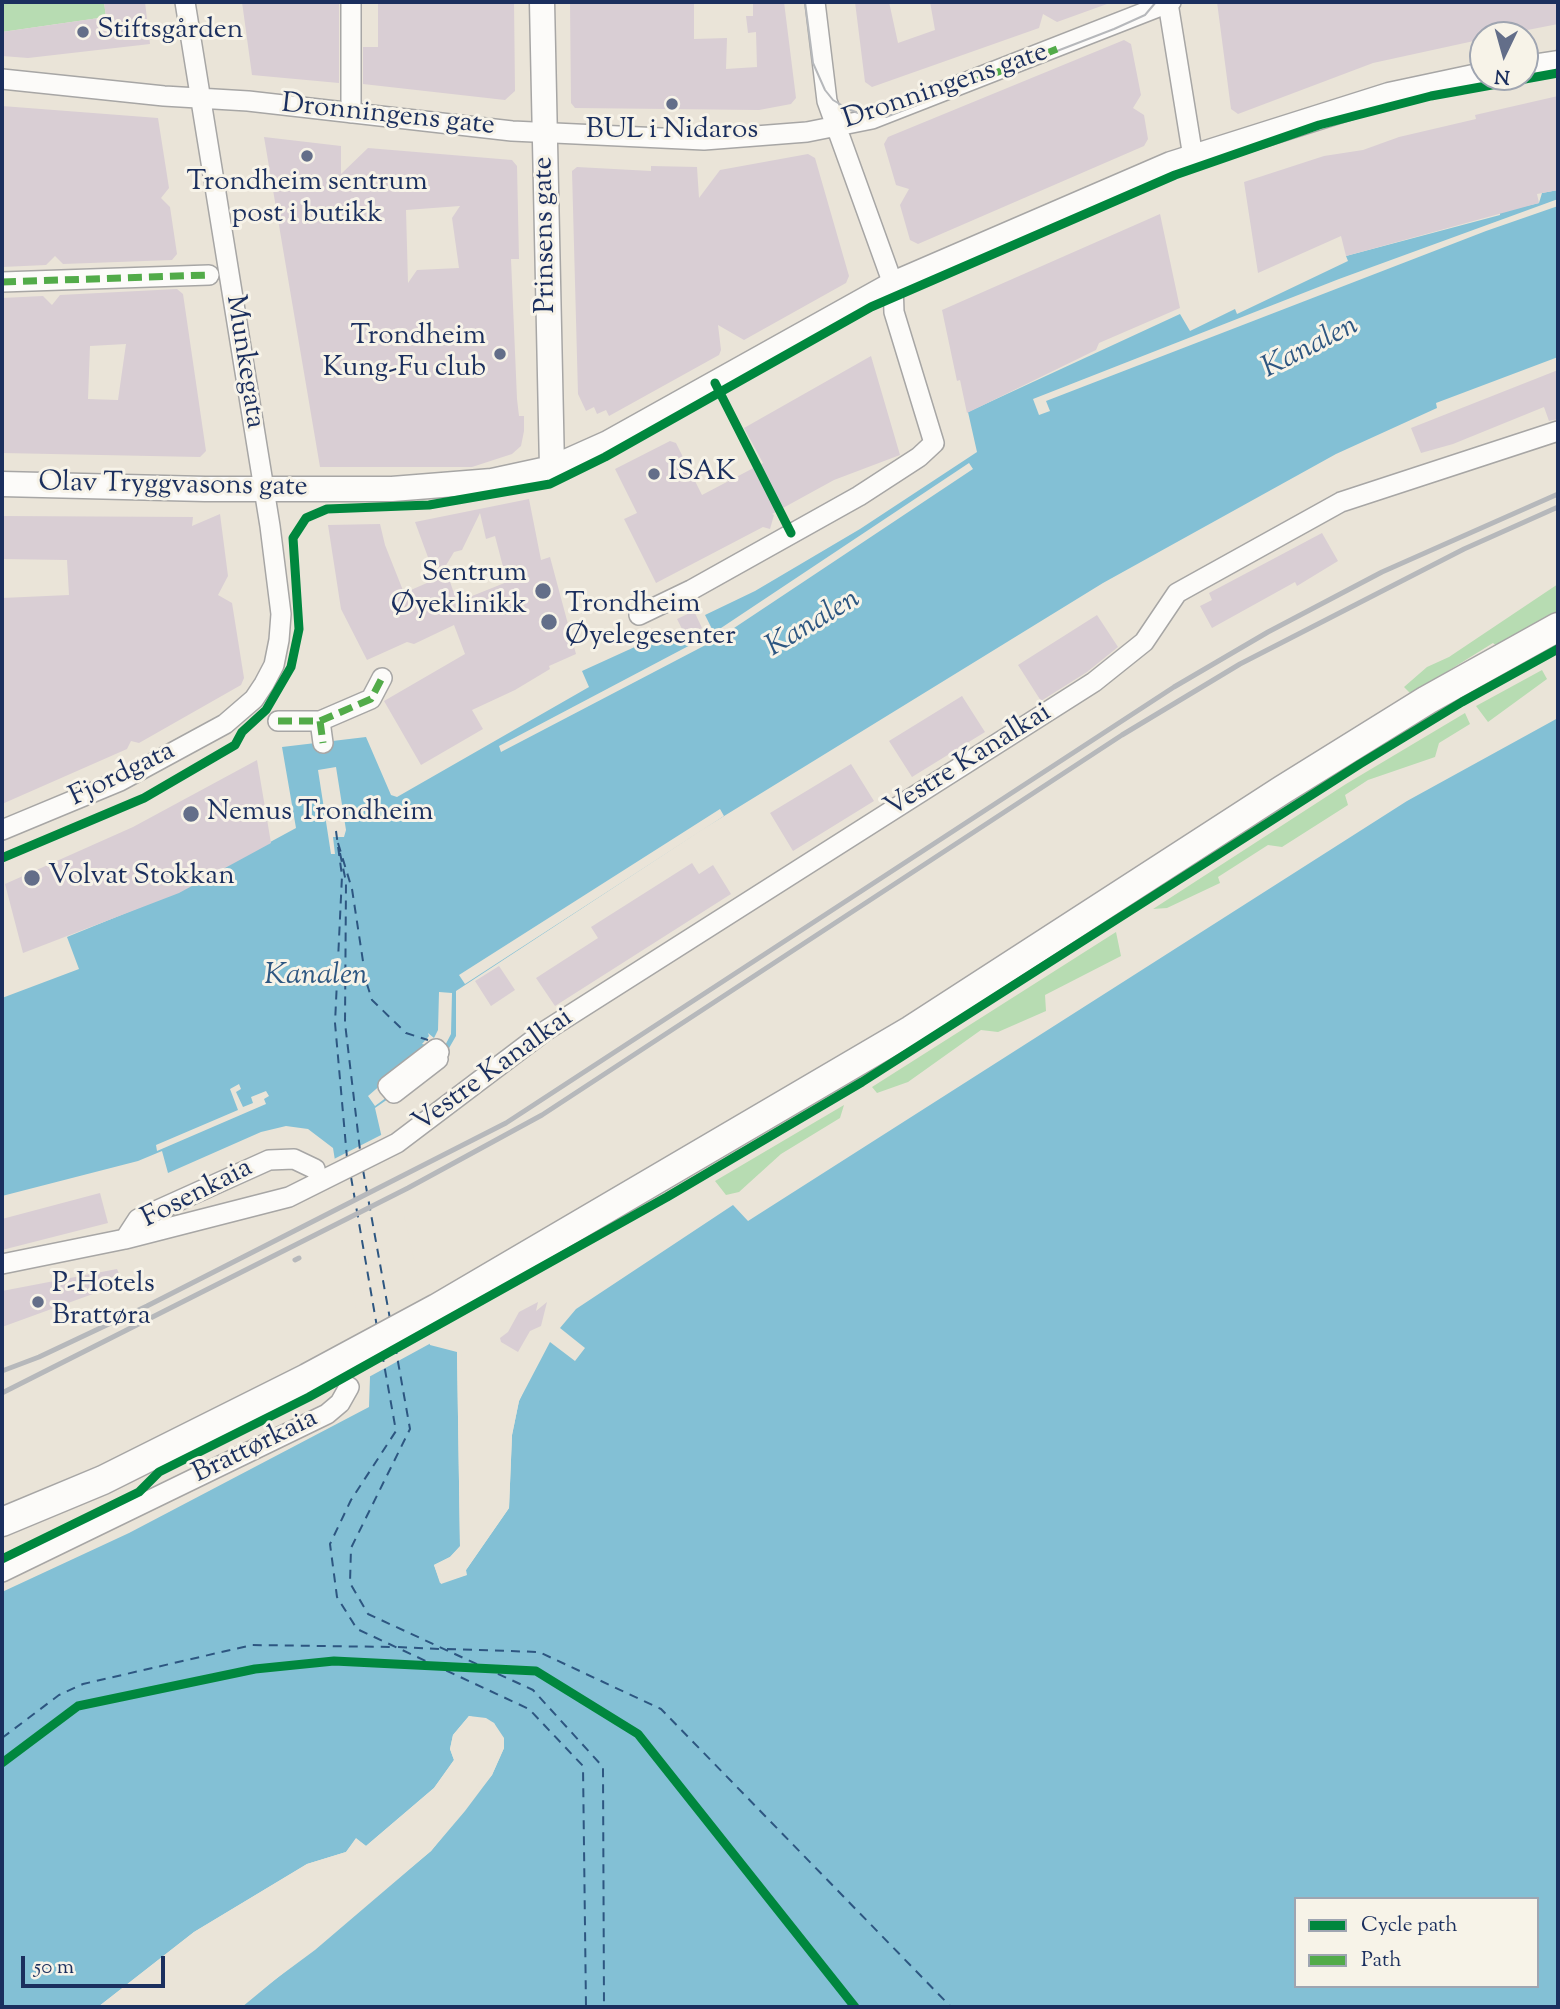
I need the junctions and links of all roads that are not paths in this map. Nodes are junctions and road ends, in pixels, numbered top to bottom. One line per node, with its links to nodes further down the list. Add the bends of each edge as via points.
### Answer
1 (185, 2): 10 (street, Munkegata)
2 (351, 2): 11 (street)
3 (542, 2): 13 (main road, Prinsens gate)
4 (815, 2): 12 (street, via 827,101)
5 (1170, 2): 12 (street, Dronningens gate, via 872,119); 14 (street)
6 (1558, 63): 7 (main road)
7 (1539, 66)
8 (1469, 78): 14 (main road, Olav Tryggvasons gate, via 1389,95)
9 (2, 79): 10 (street, Dronningens gate)
10 (201, 99): 11 (street, Dronningens gate); 21 (street, Munkegata)
11 (351, 113): 13 (street, Dronningens gate)
12 (835, 127): 13 (street, Dronningens gate, via 704,140); 17 (street)
13 (545, 132): 19 (main road, Prinsens gate)
14 (1192, 157): 17 (main road, Olav Tryggvasons gate)
15 (209, 275): 16 (street)
16 (2, 282)
17 (893, 284): 19 (main road, Olav Tryggvasons gate, via 608,443); 22 (street, via 894,312 934,443 859,496)
18 (1558, 431): 31 (street, Vestre Kanalkai, via 1341,502 1177,593 1144,642 1094,682 545,1031 397,1143 289,1197)
19 (552, 468): 21 (main road, Olav Tryggvasons gate, via 449,486)
20 (2, 484): 21 (main road, Olav Tryggvasons gate)
21 (264, 490): 25 (street, Munkegata, via 278,587 279,640 264,684)
22 (639, 615)
23 (1558, 627): 34 (highway, via 1427,700 1293,783 911,1030 437,1308 103,1480)
24 (382, 678): 27 (street, via 371,699)
25 (240, 712): 29 (street, Fjordgata, via 120,781)
26 (278, 721): 27 (street)
27 (320, 721): 28 (street)
28 (323, 743)
29 (2, 830)
30 (315, 1169): 31 (street, Fosenkaia, via 294,1158 269,1160 138,1219)
31 (125, 1239): 32 (street, Fosenkaia)
32 (2, 1265)
33 (349, 1387): 35 (street, Brattørkaia, via 327,1414)
34 (2, 1522)
35 (2, 1572)

